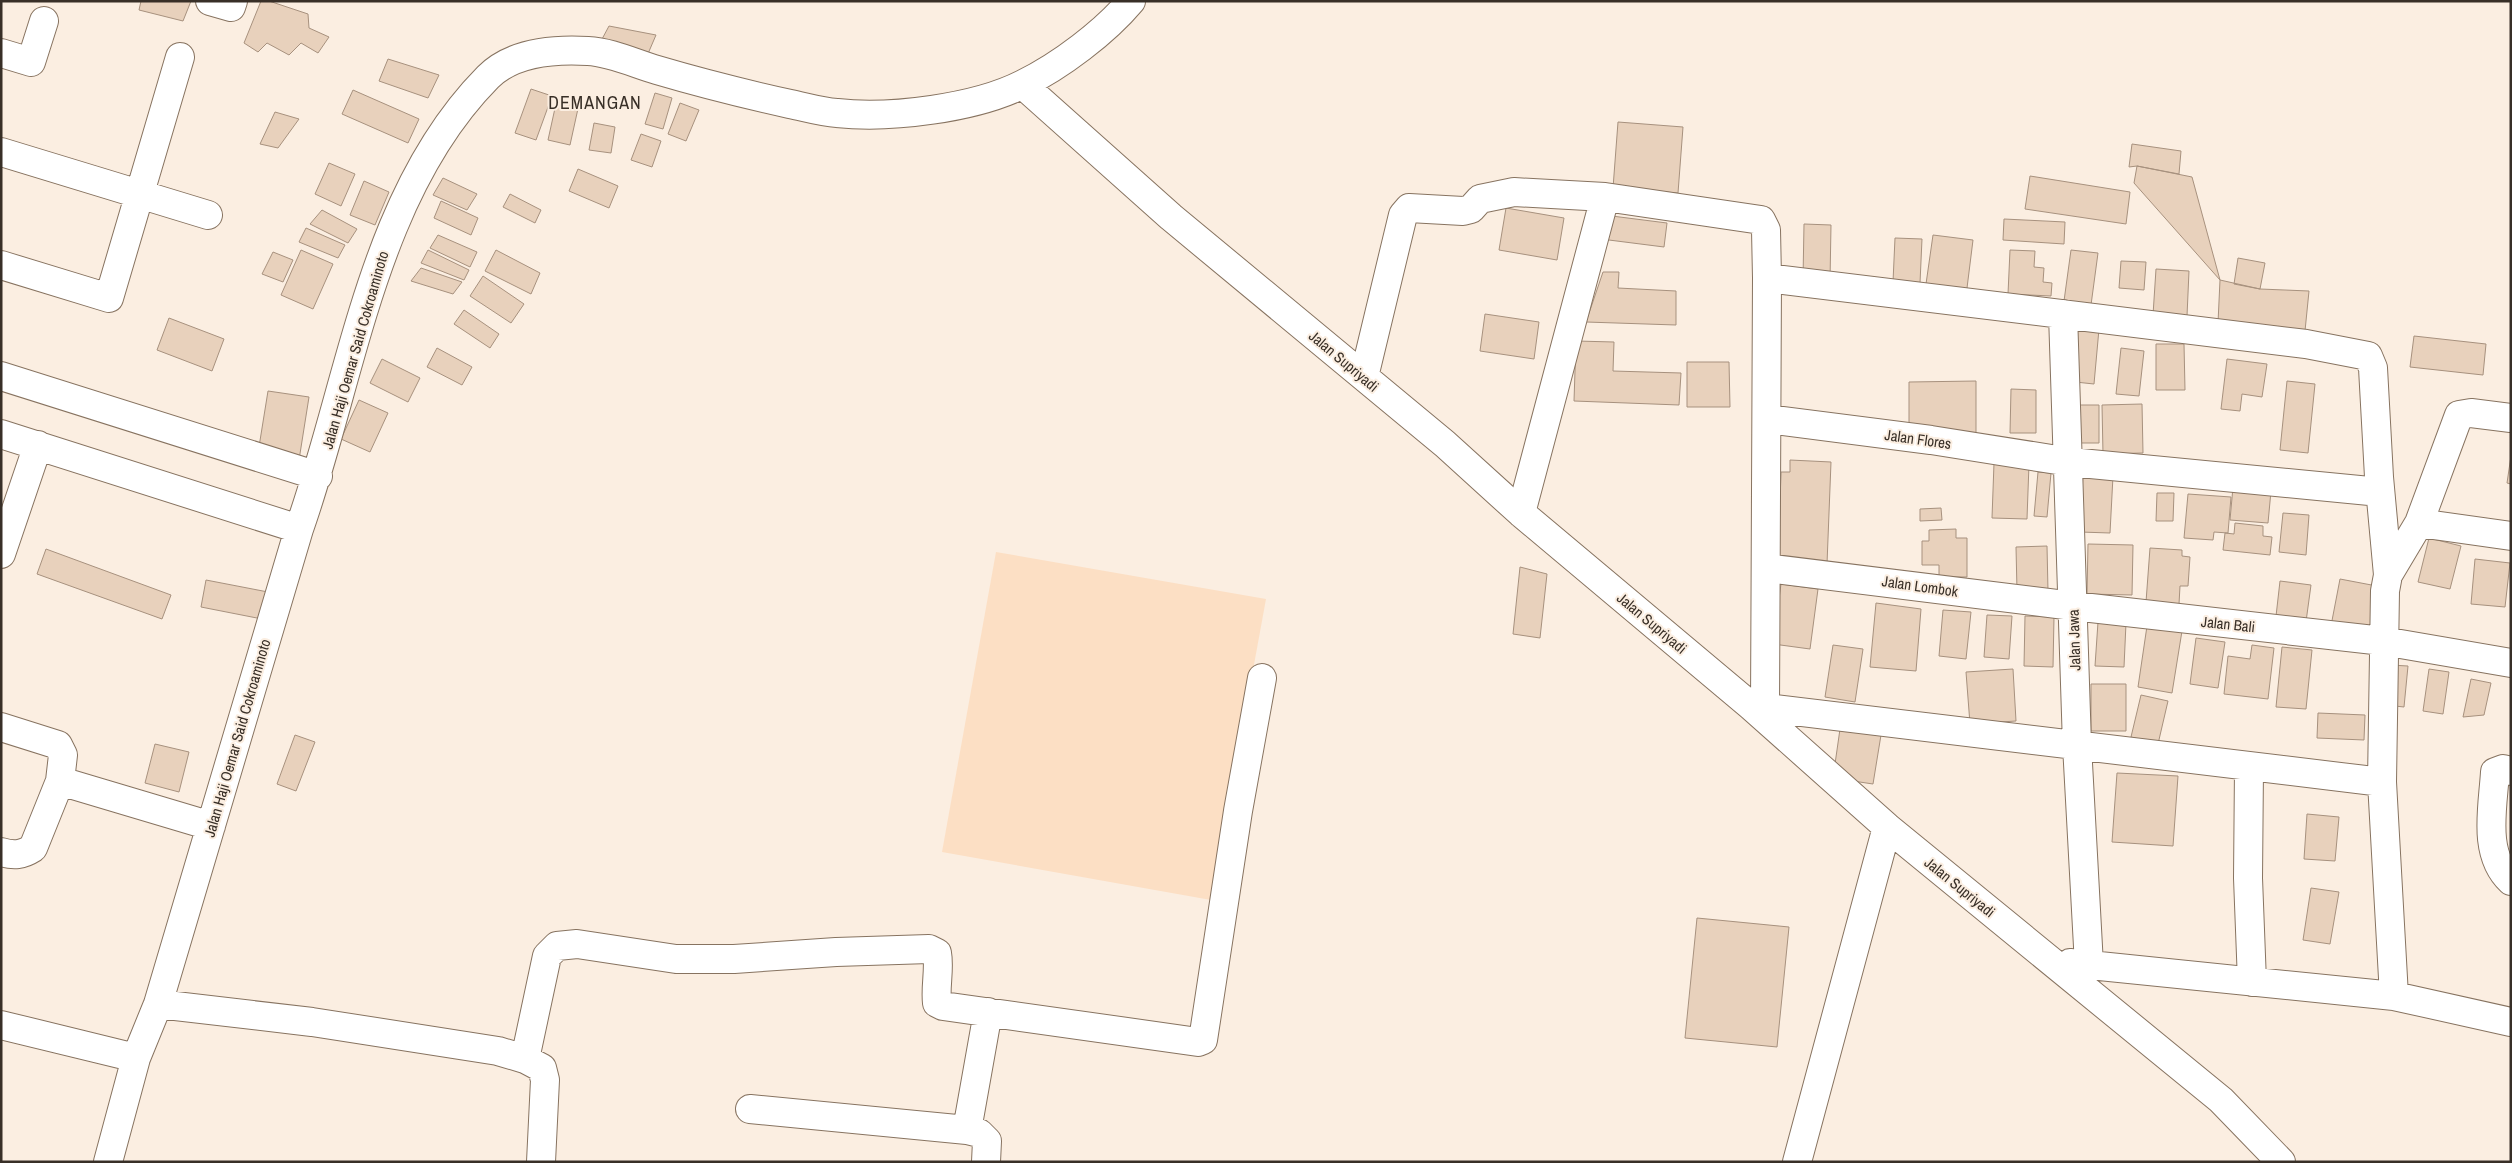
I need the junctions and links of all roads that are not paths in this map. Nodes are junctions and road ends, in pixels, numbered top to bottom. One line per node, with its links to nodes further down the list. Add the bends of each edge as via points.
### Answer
1 (210, 1): 2 (street, via 231,7)
2 (232, 1)
3 (1131, 1): 7 (street, Jalan Haji Oemar Said Cokroaminoto, via 1110,26)
4 (44, 21): 5 (street, via 31,62)
5 (1, 54)
6 (180, 57): 9 (street)
7 (1023, 84): 16 (street, Jalan Supriyadi, via 1171,217); 22 (street, Jalan Haji Oemar Said Cokroaminoto, via 967,103 900,114 836,114 727,91 592,51 518,57 490,74 463,105 404,202 378,262)
8 (1, 152): 9 (street)
9 (140, 194): 11 (street); 12 (street, via 109,298)
10 (1605, 197): 13 (street, via 1761,220 1766,230); 16 (street, via 1514,192 1480,199 1471,209 1462,211 1406,210); 24 (street)
11 (208, 215)
12 (1, 265)
13 (1766, 278): 14 (street); 18 (street)
14 (2063, 314): 21 (street, Jalan Jawa); 23 (street, via 2306,344 2368,356 2373,368)
15 (1, 376): 22 (street)
16 (1364, 377): 24 (street, Jalan Supriyadi)
17 (2511, 418): 25 (street, via 2471,413 2459,415)
18 (1767, 419): 21 (street, Jalan Flores); 29 (street)
19 (1, 434): 20 (street)
20 (38, 445): 26 (street); 28 (street)
21 (2070, 462): 23 (street, Jalan Flores); 31 (street, Jalan Jawa)
22 (318, 476): 26 (street, Jalan Haji Oemar Said Cokroaminoto)
23 (2380, 492): 30 (street)
24 (1521, 513): 35 (street, Jalan Supriyadi)
25 (2419, 523): 27 (street); 30 (street)
26 (299, 529): 42 (street, Jalan Haji Oemar Said Cokroaminoto)
27 (2511, 536)
28 (4, 538)
29 (1766, 568): 31 (street, Jalan Lombok); 35 (street)
30 (2388, 575): 32 (street)
31 (2073, 606): 32 (street, Jalan Bali); 37 (street, Jalan Jawa)
32 (2383, 641): 33 (street, Jalan Bali); 41 (street)
33 (2511, 663)
34 (1262, 678): 51 (street, via 1203,1040 1198,1042)
35 (1758, 707): 37 (street); 43 (street, Jalan Supriyadi)
36 (1, 727): 40 (street, via 58,745 63,755)
37 (2077, 745): 38 (street); 47 (street, Jalan Jawa)
38 (2249, 768): 41 (street); 48 (street, via 2248,878)
39 (2511, 771): 45 (street, via 2495,772 2492,843 2502,870)
40 (60, 781): 42 (street); 44 (street, via 33,848 23,855)
41 (2382, 782): 49 (street)
42 (211, 826): 50 (street, Jalan Haji Oemar Said Cokroaminoto)
43 (1887, 827): 46 (street, Jalan Supriyadi); 61 (street)
44 (1, 852)
45 (2511, 881)
46 (2051, 961): 47 (street); 62 (street, Jalan Supriyadi, via 2220,1100)
47 (2089, 965): 48 (street)
48 (2252, 982): 49 (street)
49 (2394, 996): 52 (street)
50 (158, 1004): 54 (street, Jalan Haji Oemar Said Cokroaminoto); 55 (street, via 312,1022 498,1051)
51 (988, 1012): 55 (street, via 937,1004 937,953 930,949 685,959 577,944 556,946 547,956); 57 (street)
52 (2511, 1022)
53 (1, 1025): 54 (street)
54 (136, 1058): 58 (street, Jalan Haji Oemar Said Cokroaminoto)
55 (525, 1059): 59 (street, via 542,1068 545,1080)
56 (750, 1109): 57 (street)
57 (967, 1130): 60 (street, via 979,1133 987,1141)
58 (108, 1162)
59 (541, 1162)
60 (986, 1162)
61 (1797, 1162)
62 (2281, 1162)

